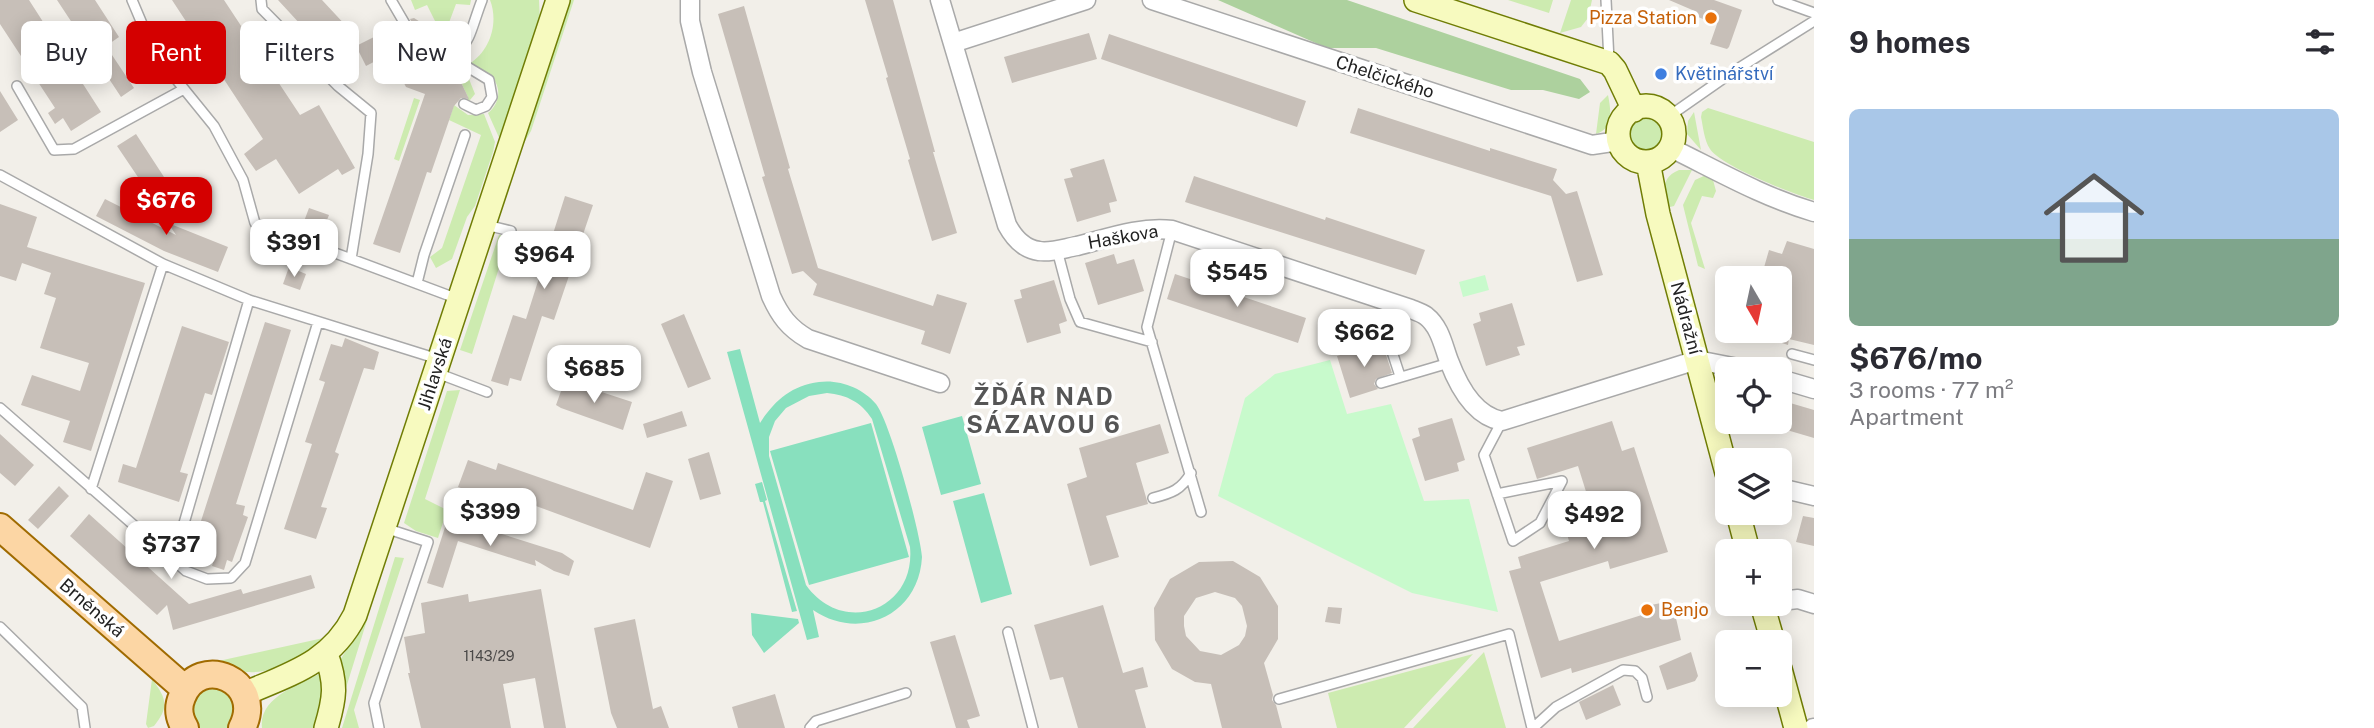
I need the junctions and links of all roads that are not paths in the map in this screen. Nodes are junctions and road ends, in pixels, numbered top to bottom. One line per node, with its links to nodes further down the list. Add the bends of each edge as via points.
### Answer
1 (132, 0): 21 (lane, via 154,52)
2 (261, 0): 35 (lane, via 262,9 371,113)
3 (391, 0): 14 (lane)
4 (482, 0): 16 (lane)
5 (558, 0): 31 (street, Jihlavská)
6 (690, 0): 52 (street, via 702,72 778,311 789,327 808,340)
7 (940, 0): 17 (street, Haškova)
8 (1086, 0): 17 (street)
9 (1152, 0): 26 (street, Chelčického, via 1592,145)
10 (1606, 0): 18 (lane)
11 (1778, 0): 13 (lane)
12 (1428, 2): 18 (street)
13 (1814, 13)
14 (403, 21)
15 (1814, 21): 24 (lane)
16 (471, 34)
17 (953, 43): 34 (street, Haškova, via 1007,225 1027,247)
18 (1609, 63): 23 (street)
19 (471, 68): 22 (lane, via 484,76 492,97 476,110)
20 (16, 86): 21 (lane, via 54,150 74,149)
21 (184, 89): 35 (lane, via 214,126 243,180 255,223)
22 (464, 104)
23 (1634, 110): 24 (street, via 1650,107); 26 (street, via 1621,123)
24 (1668, 117): 27 (street, via 1674,132)
25 (465, 135): 37 (lane)
26 (1619, 141): 28 (street, via 1630,157)
27 (1671, 148): 28 (street); 30 (street, via 1733,181)
28 (1648, 162): 46 (street, Nádražní)
29 (0, 175): 36 (lane)
30 (1814, 212)
31 (484, 225): 33 (lane); 39 (street, Jihlavská)
32 (1172, 230): 34 (street, Haškova, via 1144,230); 40 (street, Haškova); 43 (lane, via 1147,327)
33 (511, 231)
34 (1057, 250): 43 (lane, via 1080,322)
35 (351, 259): 37 (lane)
36 (163, 264): 38 (lane); 61 (lane)
37 (417, 283): 39 (lane)
38 (249, 300): 41 (lane); 69 (lane)
39 (460, 300): 50 (street, Jihlavská)
40 (1392, 302): 42 (lane); 48 (street, Haškova, via 1426,316 1442,339)
41 (318, 322): 50 (lane); 69 (lane, via 245,563 231,578 207,579)
42 (1384, 327): 44 (lane, via 1379,337); 51 (lane)
43 (1152, 342): 60 (lane)
44 (1349, 346)
45 (1791, 354): 47 (lane)
46 (1697, 360): 49 (street); 58 (street); 59 (street, Nádražní)
47 (1814, 360)
48 (1449, 363): 51 (lane); 58 (street, Haškova, via 1481,412)
49 (1715, 364)
50 (438, 366): 56 (lane); 68 (street, Jihlavská)
51 (1400, 376): 53 (lane)
52 (940, 383)
53 (1381, 383)
54 (1792, 383): 55 (street)
55 (1814, 389)
56 (487, 392)
57 (0, 408): 61 (lane)
58 (1502, 421): 63 (lane, via 1484,455)
59 (1720, 448)
60 (1191, 473): 65 (lane, via 1175,492); 66 (lane)
61 (91, 489): 69 (lane)
62 (1792, 491): 64 (street)
63 (1497, 494): 63 (lane, via 1513,541 1540,523 1562,481)
64 (1814, 496)
65 (1153, 498)
66 (1201, 512)
67 (0, 527): 75 (main road, Brněnská)
68 (385, 528): 74 (street, Jihlavská, via 355,615); 85 (lane, via 428,542 374,703)
69 (173, 561)
70 (1792, 600): 71 (street)
71 (1814, 604)
72 (0, 627): 82 (lane, via 82,707)
73 (1008, 632): 87 (lane)
74 (326, 654): 77 (street, Jihlavská); 84 (street, via 335,694)
75 (185, 690): 77 (main road, via 198,678 218,675 232,680); 81 (main road, via 179,711)
76 (906, 693): 86 (lane, via 816,720)
77 (244, 694): 83 (main road, via 248,711)
78 (1647, 697): 88 (lane, via 1642,678 1635,671 1623,670 1556,707)
79 (1279, 699): 88 (lane, via 1509,634)
80 (1790, 707): 89 (street)
81 (183, 727)
82 (85, 728)
83 (242, 728)
84 (326, 728)
85 (379, 728)
86 (810, 728)
87 (1033, 728)
88 (1532, 728)
89 (1796, 728)

